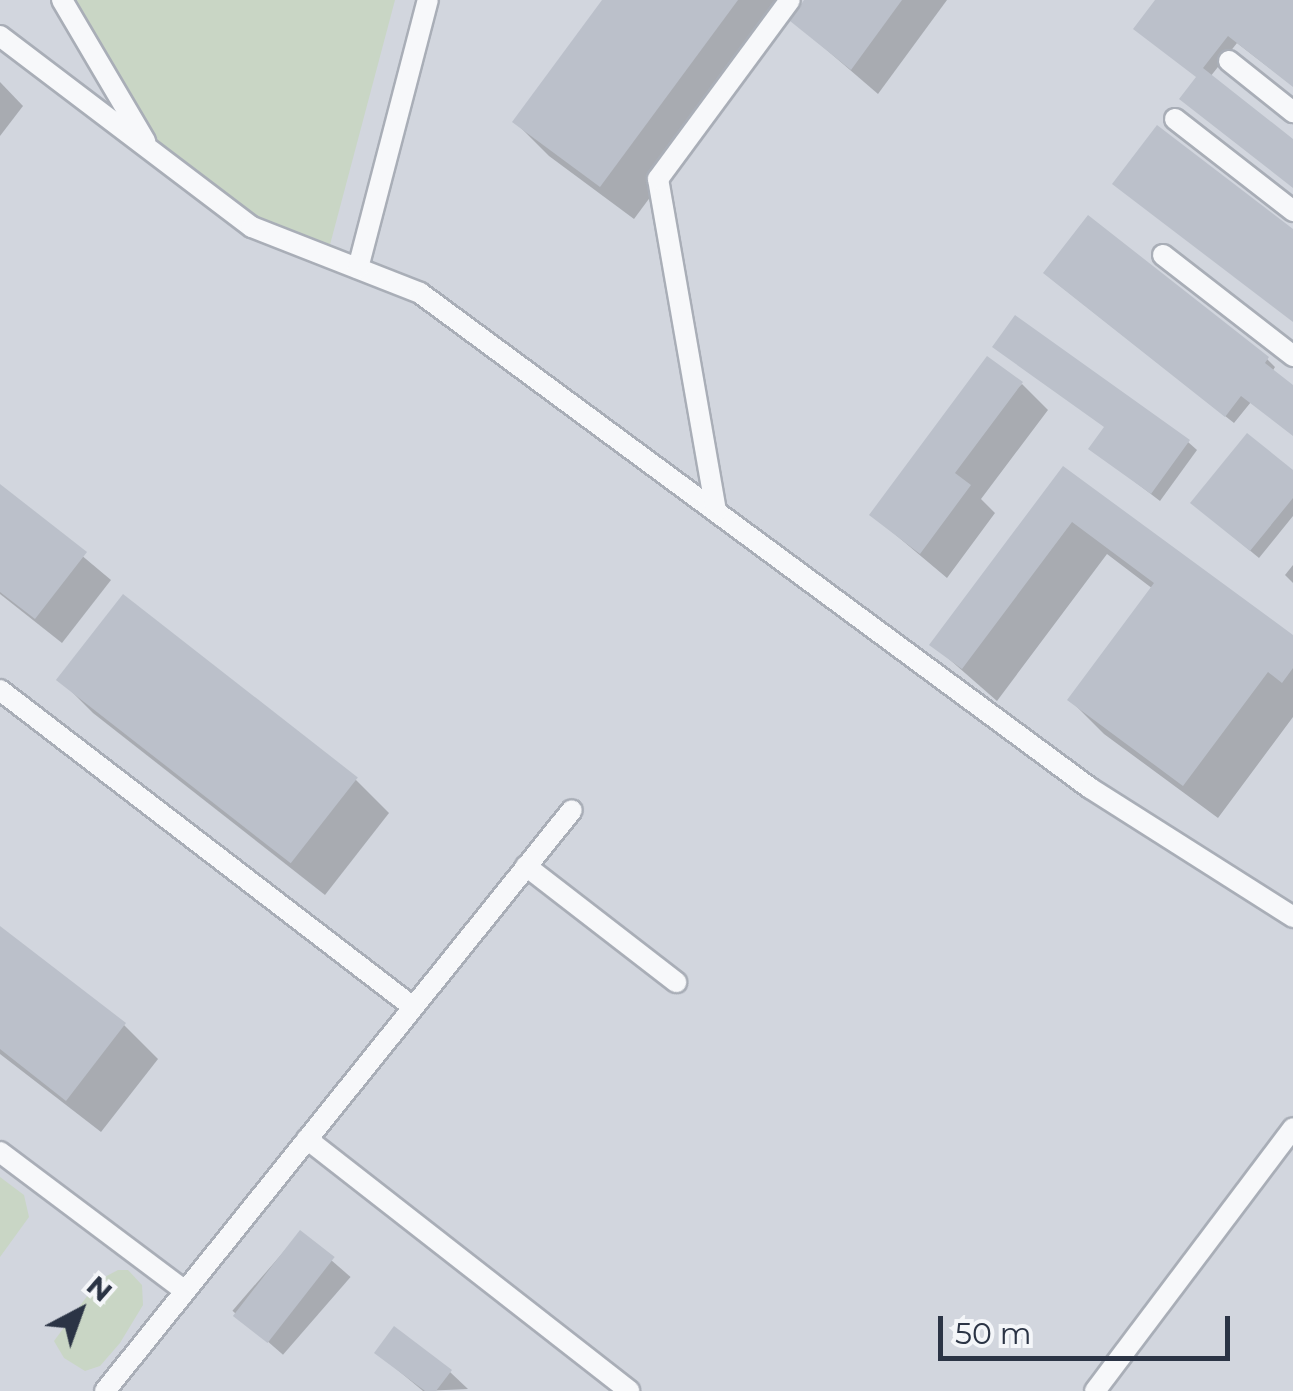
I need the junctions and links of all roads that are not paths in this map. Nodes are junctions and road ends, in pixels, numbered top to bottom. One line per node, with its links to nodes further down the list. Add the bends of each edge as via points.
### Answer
1 (62, 0): 8 (lane)
2 (428, 0): 11 (lane)
3 (790, 0): 13 (lane, via 658,179)
4 (0, 36): 8 (lane)
5 (1228, 61): 6 (lane)
6 (1293, 112)
7 (1175, 119): 9 (lane)
8 (150, 149): 11 (lane, via 252,227)
9 (1293, 212)
10 (1163, 255): 12 (lane)
11 (358, 268): 13 (lane, via 420,293)
12 (1293, 356)
13 (716, 511): 17 (lane, via 1090,788)
14 (0, 690): 19 (lane)
15 (572, 810): 16 (lane)
16 (526, 866): 18 (lane); 19 (lane)
17 (1293, 917)
18 (676, 982)
19 (413, 1007): 21 (lane)
20 (1293, 1128): 26 (lane)
21 (307, 1138): 23 (lane); 25 (lane)
22 (0, 1152): 23 (lane)
23 (185, 1290): 24 (lane)
24 (105, 1391)
25 (629, 1391)
26 (1095, 1391)

